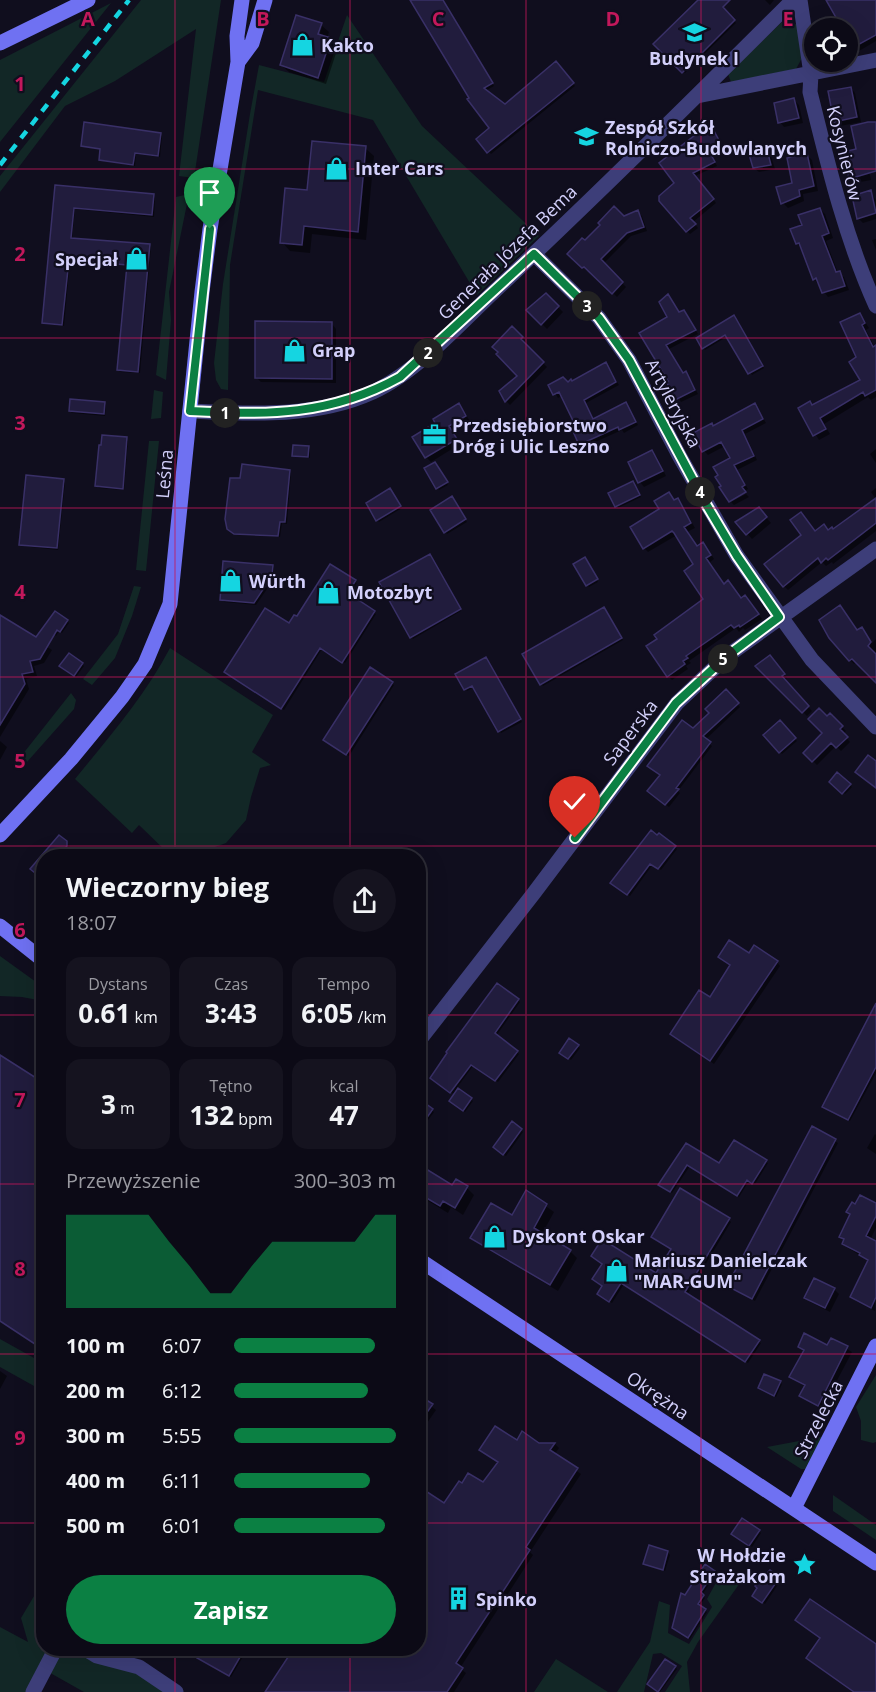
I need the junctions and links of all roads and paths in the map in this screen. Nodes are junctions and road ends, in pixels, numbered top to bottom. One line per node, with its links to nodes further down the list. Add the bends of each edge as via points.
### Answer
1 (88, 0): 6 (street)
2 (242, 0): 8 (street)
3 (265, 0): 8 (street, via 252,43)
4 (793, 0): 10 (street, Generała Józefa Bema)
5 (800, 0): 9 (street)
6 (0, 43)
7 (876, 60): 9 (street)
8 (238, 62): 13 (street, Leśna, via 210,229)
9 (811, 74): 10 (street); 12 (street, Kosynierów, via 810,92 839,208)
10 (697, 96): 11 (street, Generała Józefa Bema)
11 (534, 254): 13 (street, Generała Józefa Bema, via 400,377 374,391 323,407 290,411); 15 (street, Artyleryjska, via 599,318 629,360 706,504)
12 (876, 306)
13 (190, 411): 17 (street, Leśna, via 170,604 145,664 71,759)
14 (876, 549): 15 (street, Saperska)
15 (779, 617): 16 (street, Artyleryjska, via 812,660); 20 (street, Saperska, via 727,656 676,703)
16 (876, 727)
17 (0, 835)
18 (0, 926): 19 (street)
19 (36, 955)
20 (426, 1032)
21 (426, 1264): 23 (street, Okrężna)
22 (876, 1346): 23 (street, Strzelecka)
23 (794, 1508): 24 (street, Okrężna)
24 (876, 1563)
25 (52, 1656): 27 (street)
26 (97, 1656): 28 (street, via 139,1667)
27 (33, 1692)
28 (176, 1692)

